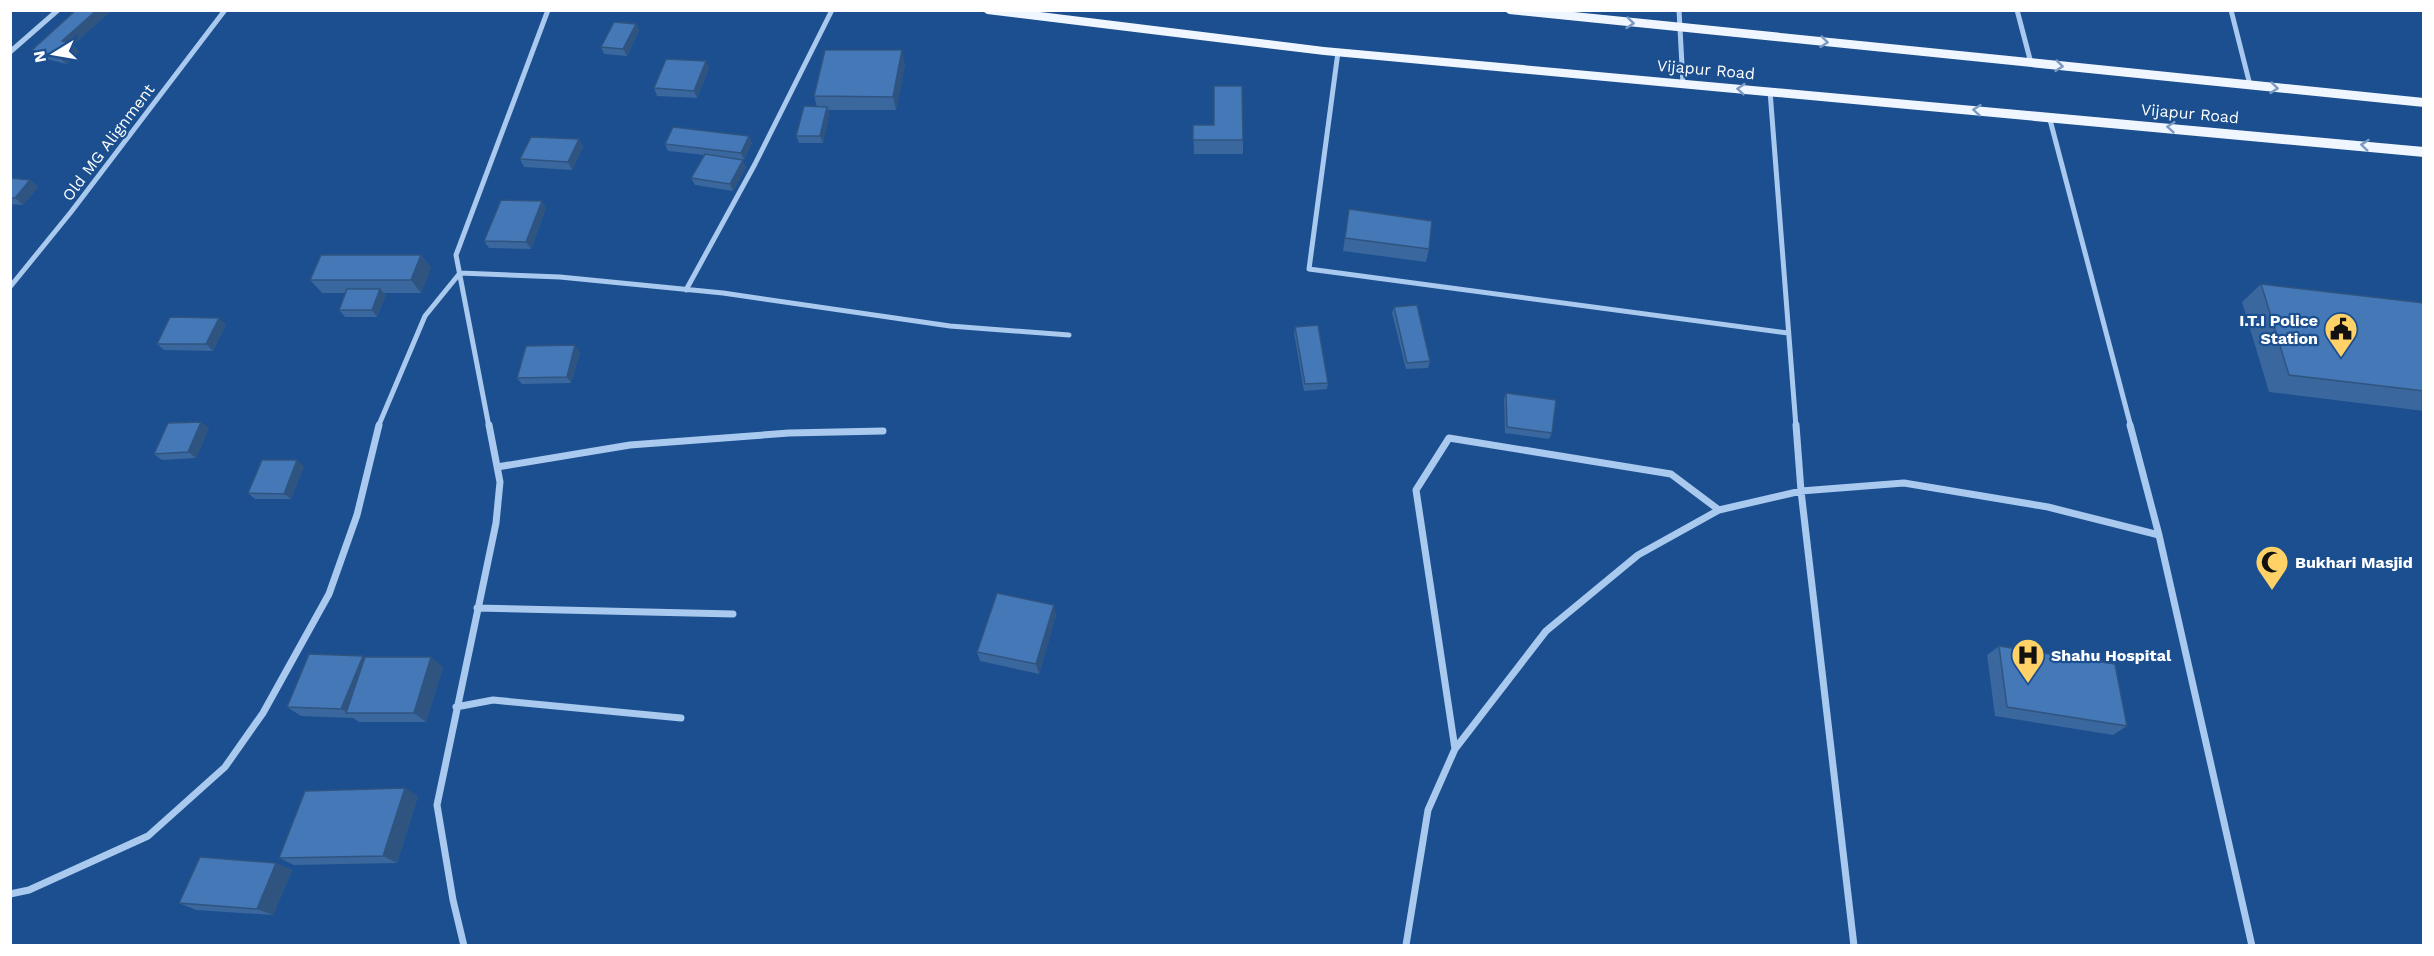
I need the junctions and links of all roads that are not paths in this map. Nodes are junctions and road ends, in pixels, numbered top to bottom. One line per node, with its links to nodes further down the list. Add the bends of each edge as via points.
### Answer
1 (58, 10): 12 (street)
2 (225, 10): 22 (street, Old MG Alignment)
3 (548, 10): 21 (street, via 456,255)
4 (832, 10): 23 (street)
5 (987, 10): 10 (main road, Vijapur Road)
6 (1509, 10): 11 (main road, Vijapur Road, one-way to 11)
7 (1679, 10): 11 (street)
8 (2017, 10): 14 (street)
9 (2230, 10): 16 (street)
10 (1033, 13): 13 (main road, Vijapur Road)
11 (1680, 28): 14 (main road, Vijapur Road, one-way to 14); 15 (street)
12 (10, 52)
13 (1338, 52): 15 (main road, Vijapur Road); 24 (street, via 1309,269)
14 (2031, 63): 16 (main road, Vijapur Road, one-way to 16)
15 (1683, 84): 17 (main road, Vijapur Road, one-way to 15)
16 (2250, 86): 18 (main road, Vijapur Road, one-way to 18)
17 (1770, 91): 19 (main road, Vijapur Road, one-way to 17); 24 (street)
18 (2424, 103)
19 (2049, 116): 20 (main road, Vijapur Road, one-way to 19); 30 (street)
20 (2424, 152)
21 (460, 273): 23 (street); 27 (street); 36 (street, via 425,316 400,371 375,435 357,515 329,594 263,713 225,767 148,836 29,891)
22 (10, 287)
23 (686, 290): 25 (street, via 950,326)
24 (1788, 333): 28 (street)
25 (1069, 334)
26 (883, 431): 27 (street, via 789,433 630,445)
27 (497, 467): 31 (street, via 500,482 496,523)
28 (1800, 490): 29 (street); 30 (street, via 1904,483 2048,507); 40 (street)
29 (1719, 510): 35 (street, via 1638,555 1546,631); 35 (street, via 1671,474 1449,438 1416,490)
30 (2160, 535): 41 (street)
31 (477, 608): 32 (street); 33 (street)
32 (733, 614)
33 (456, 707): 34 (street, via 493,700); 37 (street, via 437,805)
34 (681, 718)
35 (1455, 749): 38 (street, via 1428,810)
36 (10, 894)
37 (464, 945)
38 (1406, 945): 39 (street)
39 (1412, 945)
40 (1854, 945)
41 (2252, 945)

